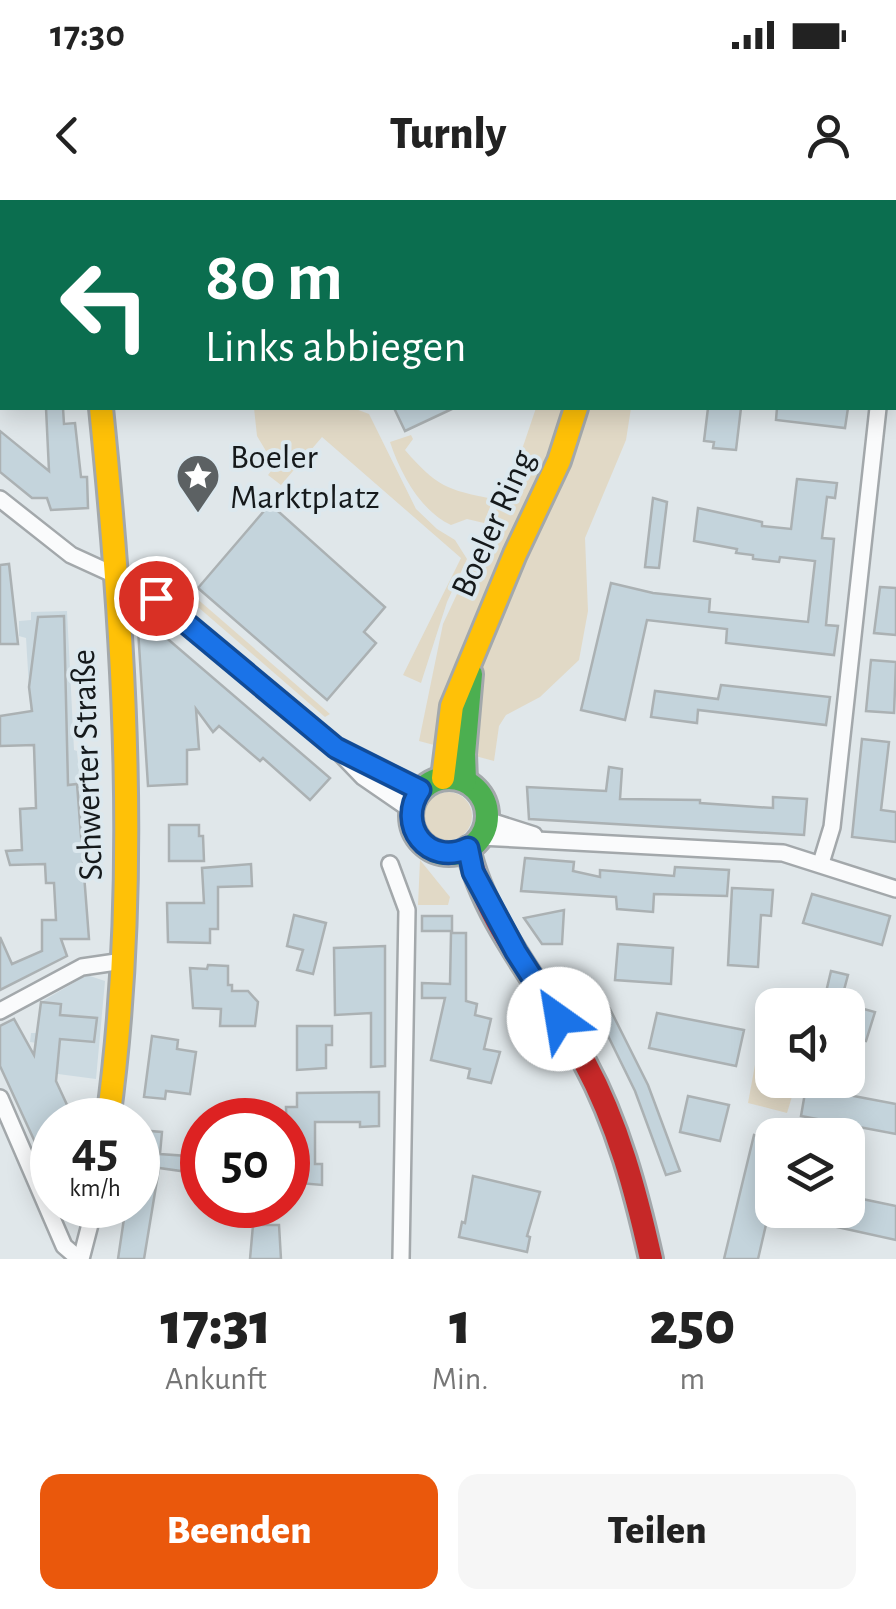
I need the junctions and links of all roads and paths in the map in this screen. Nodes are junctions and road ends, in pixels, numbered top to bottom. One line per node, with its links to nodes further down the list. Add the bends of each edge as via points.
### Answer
1 (100, 410): 5 (main road, Schwerter Straße)
2 (575, 410): 6 (main road, Boeler Ring, via 471,666 464,754)
3 (878, 410): 9 (street, via 832,828)
4 (0, 499): 5 (street, via 55,545)
5 (114, 574): 7 (street, via 156,598 336,748); 12 (main road, Schwerter Straße, via 126,795)
6 (454, 779): 7 (main road); 8 (main road, via 483,799)
7 (415, 800): 8 (main road, via 411,822 434,851)
8 (470, 840): 9 (street, via 735,849); 19 (main road, via 473,872 608,1112)
9 (821, 863): 11 (street)
10 (390, 864): 18 (street, via 408,910)
11 (896, 889)
12 (123, 961): 13 (street, via 82,967); 15 (main road, Schwerter Straße)
13 (0, 1012)
14 (0, 1098): 17 (street, via 64,1246)
15 (110, 1098)
16 (88, 1228): 17 (street)
17 (80, 1259)
18 (401, 1259)
19 (651, 1259)

